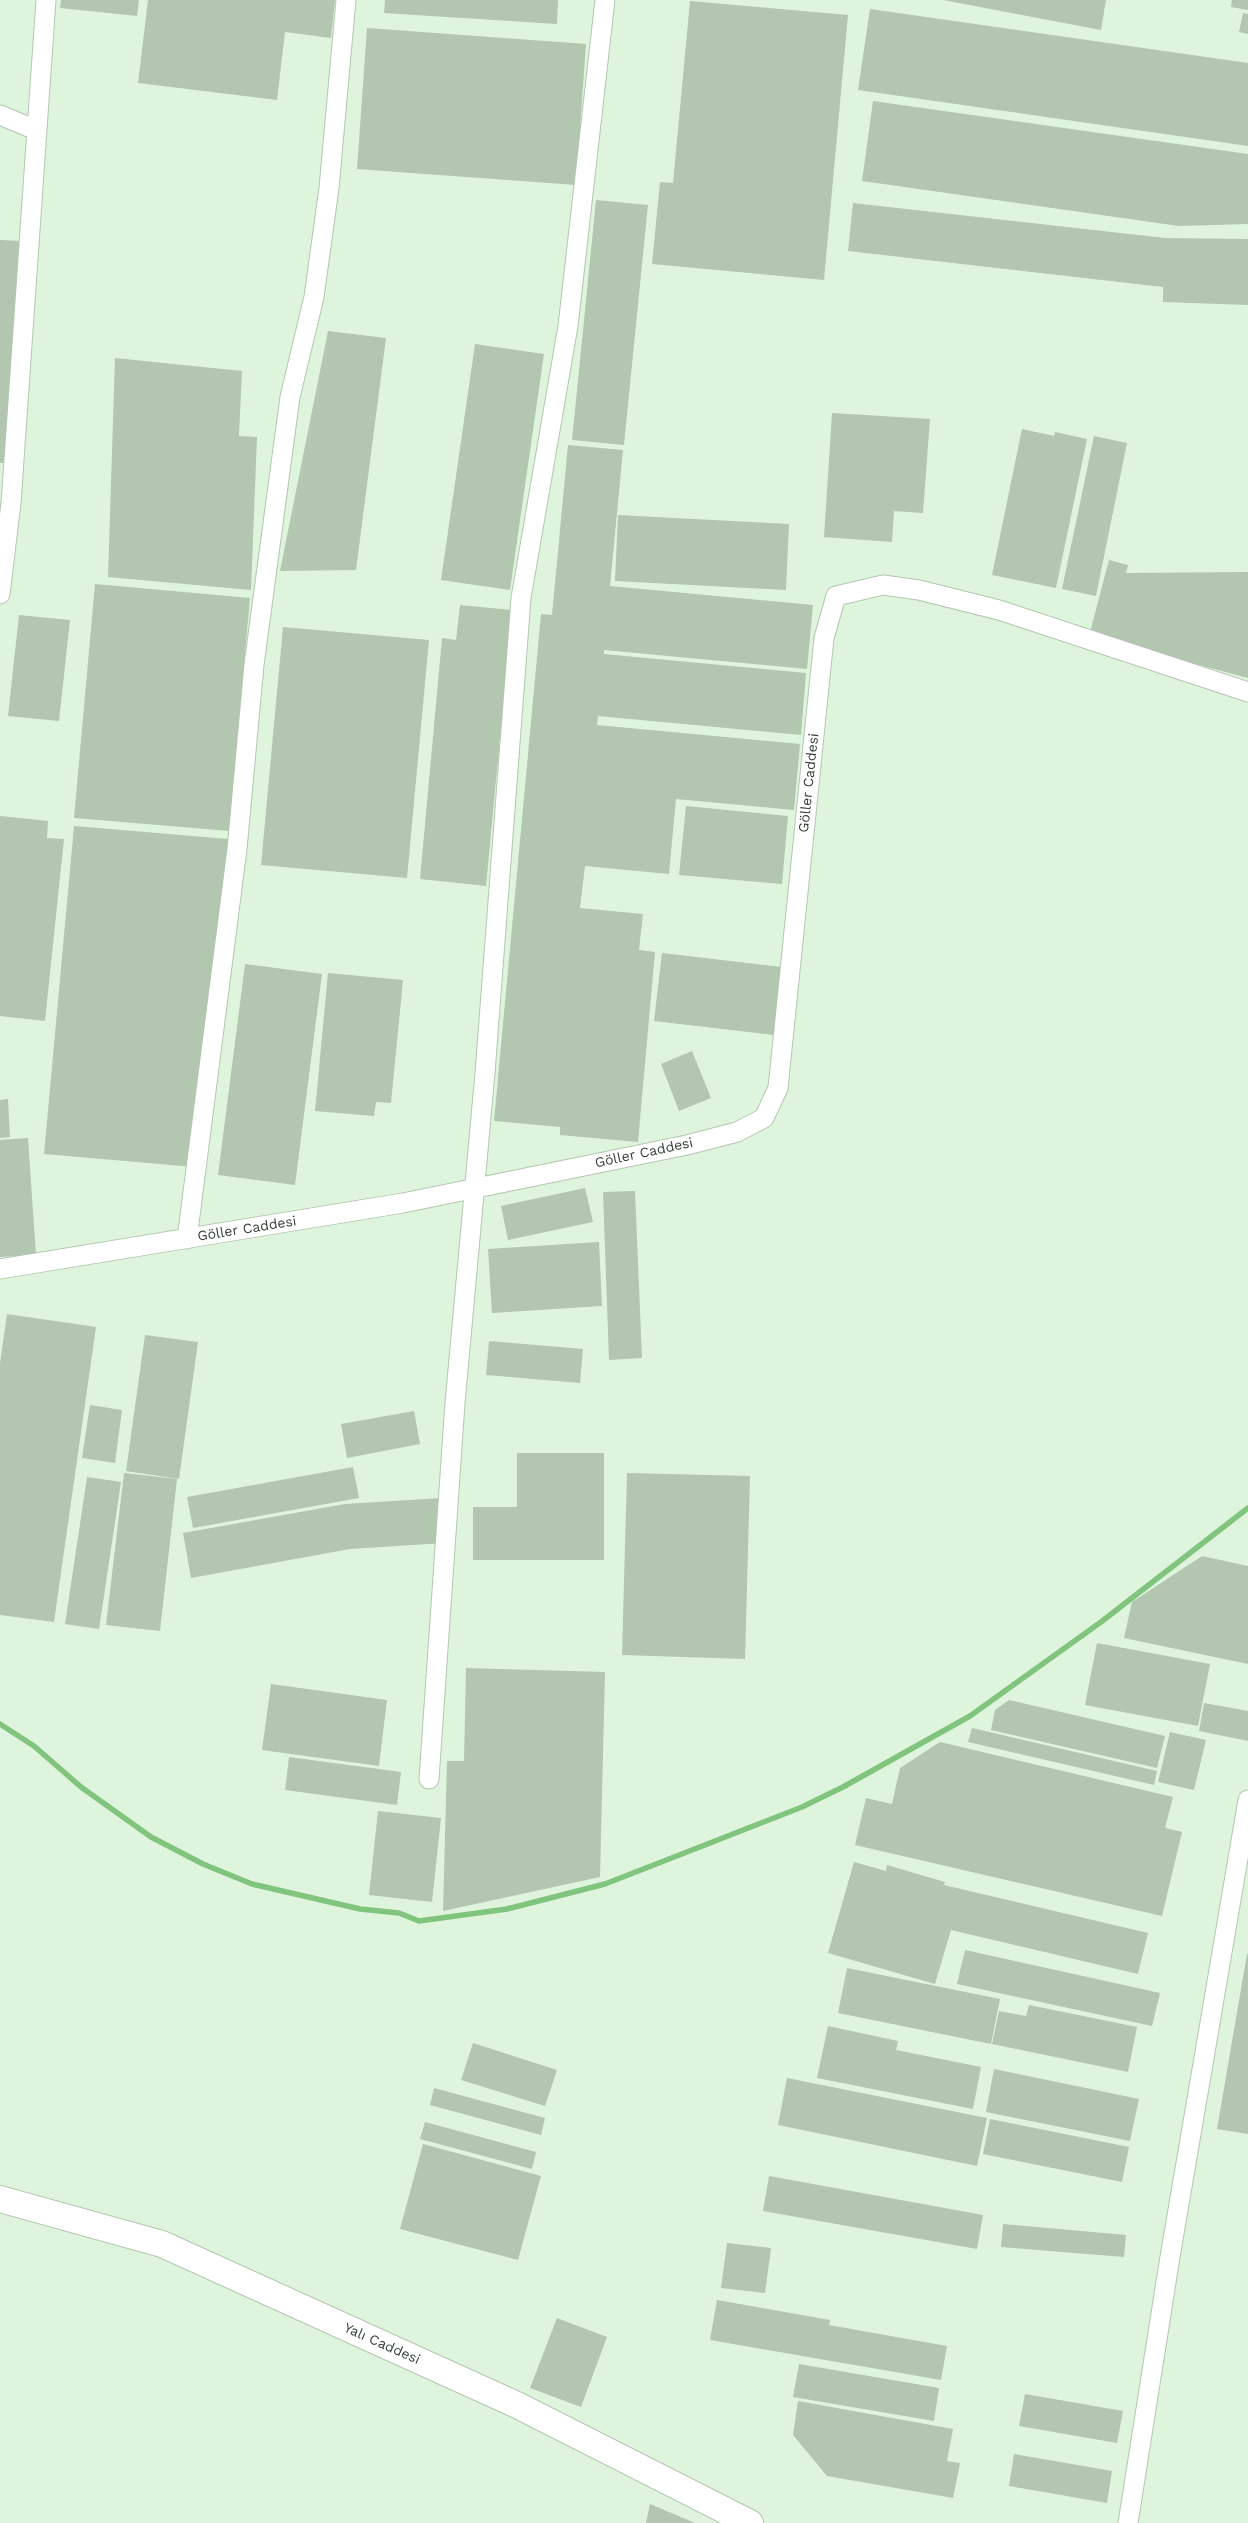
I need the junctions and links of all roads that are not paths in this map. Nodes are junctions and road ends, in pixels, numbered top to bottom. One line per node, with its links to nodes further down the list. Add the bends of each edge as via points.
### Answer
1 (46, 0): 5 (street)
2 (346, 0): 9 (street, via 328,197 314,297 290,397 254,665 237,849)
3 (605, 0): 8 (street, via 568,326 521,598)
4 (0, 114): 5 (street)
5 (36, 130): 6 (street, via 11,503)
6 (0, 594)
7 (1248, 692): 8 (street, Göller Caddesi, via 999,610 919,590 883,585 836,596 824,638 778,1088 764,1118 737,1132 687,1145)
8 (474, 1188): 9 (street, Göller Caddesi); 11 (street, via 455,1402)
9 (187, 1239): 10 (street, Göller Caddesi)
10 (0, 1269)
11 (429, 1779)
12 (1248, 1800): 15 (street)
13 (0, 2199): 14 (street, Yalı Caddesi, via 162,2244 517,2405)
14 (750, 2523)
15 (1128, 2523)

